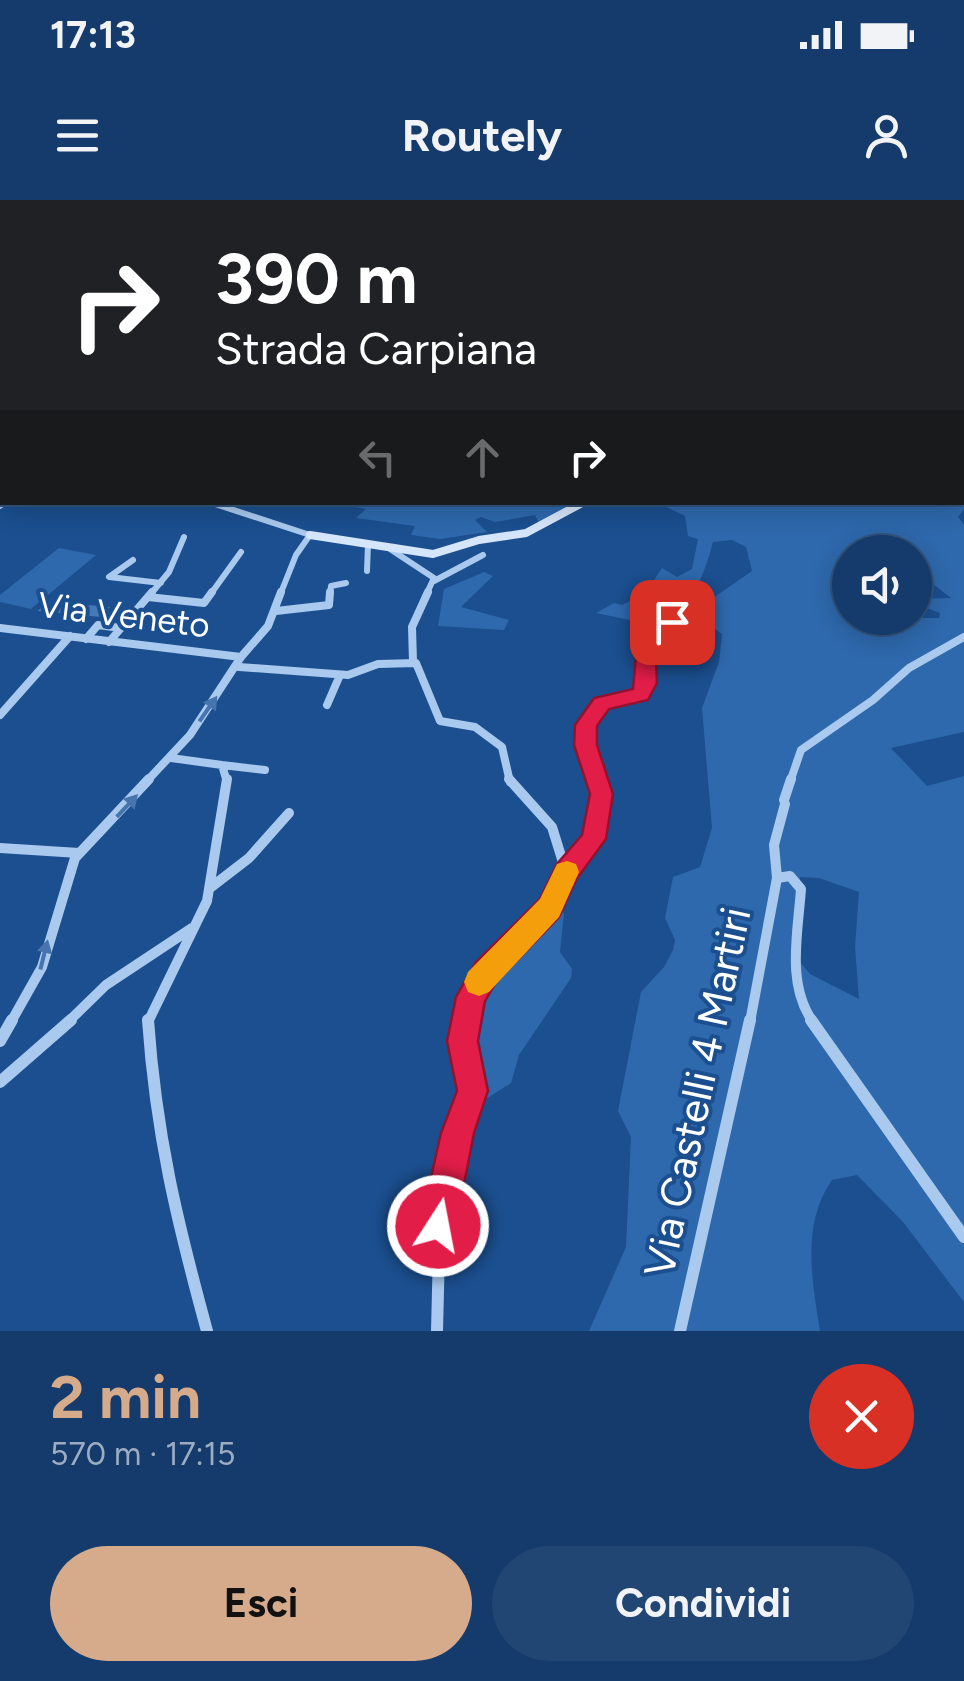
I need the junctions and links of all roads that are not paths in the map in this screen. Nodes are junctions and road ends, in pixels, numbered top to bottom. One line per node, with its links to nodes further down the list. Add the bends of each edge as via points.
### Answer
1 (218, 505): 3 (street)
2 (578, 505): 6 (street, via 519,535 433,554)
3 (310, 535): 5 (street); 16 (street)
4 (184, 537): 13 (street)
5 (368, 544): 6 (street); 10 (street)
6 (390, 549): 11 (street)
7 (242, 552): 15 (street, via 204,603)
8 (483, 556): 11 (street)
9 (134, 560): 13 (street, via 109,577)
10 (366, 570)
11 (434, 581): 24 (street, via 412,627)
12 (346, 582): 16 (street, via 331,586 329,606)
13 (161, 583): 15 (street)
14 (694, 590): 35 (street, via 646,656 641,695 602,703 586,725 601,816 589,847)
15 (148, 597): 18 (street)
16 (276, 611): 23 (street)
17 (0, 628): 19 (street, Via Veneto)
18 (121, 628): 20 (street, via 98,626); 22 (street)
19 (70, 636): 20 (street, Via Veneto); 27 (street)
20 (86, 638): 22 (street, Via Veneto)
21 (964, 638): 31 (street, via 909,668 802,750)
22 (109, 642): 23 (street, Via Veneto, via 212,652)
23 (240, 662): 25 (street, Via Veneto); 28 (street, one-way to 23)
24 (413, 662): 25 (street, Via Veneto); 35 (street, via 440,721 474,727 500,745 509,780 550,824)
25 (340, 674): 26 (street)
26 (327, 705)
27 (0, 715)
28 (171, 758): 29 (street); 34 (street, one-way to 28)
29 (222, 766): 30 (street); 37 (street, via 228,779)
30 (265, 770)
31 (784, 802): 36 (street, via 774,845)
32 (289, 813): 37 (street, via 249,858)
33 (0, 848): 34 (street)
34 (82, 853): 39 (street, one-way to 34, via 42,967 70,866)
35 (566, 872): 43 (street, via 550,908 481,978 467,1007 462,1041 472,1091 440,1209)
36 (776, 878): 41 (street, Via Castelli 4 Martiri, via 790,876 801,889 795,970 805,1011); 44 (street, Via Castelli 4 Martiri, via 731,1120)
37 (210, 888): 38 (street)
38 (194, 927): 40 (street, via 106,985); 42 (street, via 148,1025 167,1184)
39 (0, 1042)
40 (0, 1082)
41 (964, 1236)
42 (207, 1331)
43 (437, 1331)
44 (680, 1331)

